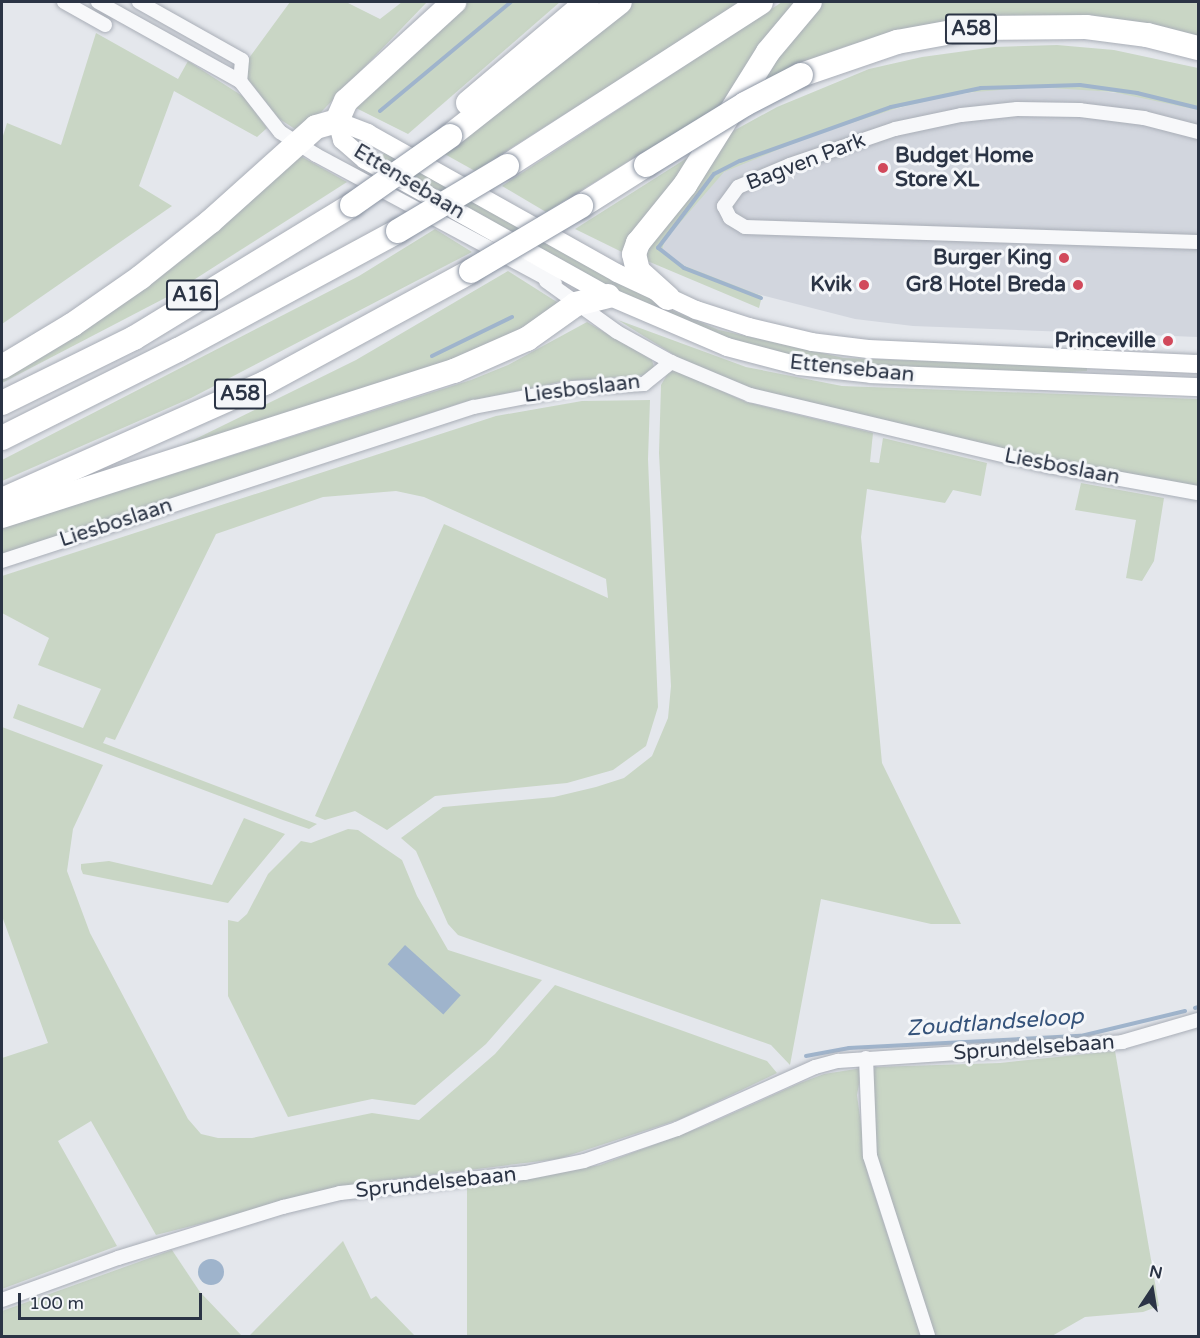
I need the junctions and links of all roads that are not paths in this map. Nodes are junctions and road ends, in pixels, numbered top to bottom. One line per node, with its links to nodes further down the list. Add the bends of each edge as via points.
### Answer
1 (64, 2): 9 (street)
2 (98, 2): 11 (street)
3 (139, 2): 11 (street, via 242,60)
4 (454, 2): 12 (highway, via 346,101)
5 (587, 2): 14 (highway)
6 (620, 2): 14 (highway)
7 (760, 2): 25 (highway, bridge, via 507,166 398,231 178,350)
8 (810, 2): 18 (highway, via 762,61 685,185 635,249 638,271)
9 (105, 25)
10 (1198, 48): 27 (highway, A58, bridge, via 1147,35 1086,27 984,27 897,42 801,75 744,104 471,271 265,383)
11 (240, 81): 15 (street, via 269,119)
12 (337, 121): 15 (highway, via 324,123); 17 (main road, Ettensebaan, via 342,140 351,151); 18 (main road, Ettensebaan, via 368,133 603,266)
13 (1198, 132): 16 (street, Bagven Park, via 1144,118 1080,110 1017,109 961,115 896,129 790,165 738,187 724,206 732,220 748,228)
14 (444, 133): 24 (highway, bridge, via 347,202 134,338)
15 (301, 141): 19 (street); 22 (highway, via 141,277)
16 (1198, 242)
17 (608, 296): 19 (highway); 23 (main road, Ettensebaan, via 708,341 799,366 907,376)
18 (668, 298): 21 (main road, Ettensebaan, via 749,327 846,347)
19 (580, 302): 20 (street, via 623,326 628,336); 28 (highway, A58, via 527,339 454,372)
20 (671, 362): 26 (street, Liesboslaan, via 710,381 784,405 1049,466); 29 (street, Liesboslaan, via 645,384 563,389 474,407)
21 (1198, 364)
22 (2, 367)
23 (1198, 387)
24 (2, 403)
25 (2, 438)
26 (1198, 493)
27 (2, 500)
28 (2, 516)
29 (2, 561)
30 (1198, 1020): 31 (street, Sprundelsebaan, via 1111,1043)
31 (866, 1058): 32 (street, Sprundelsebaan, via 815,1067 741,1103 584,1161 525,1173 340,1193 118,1257); 33 (street, via 870,1156)
32 (2, 1300)
33 (928, 1336)

